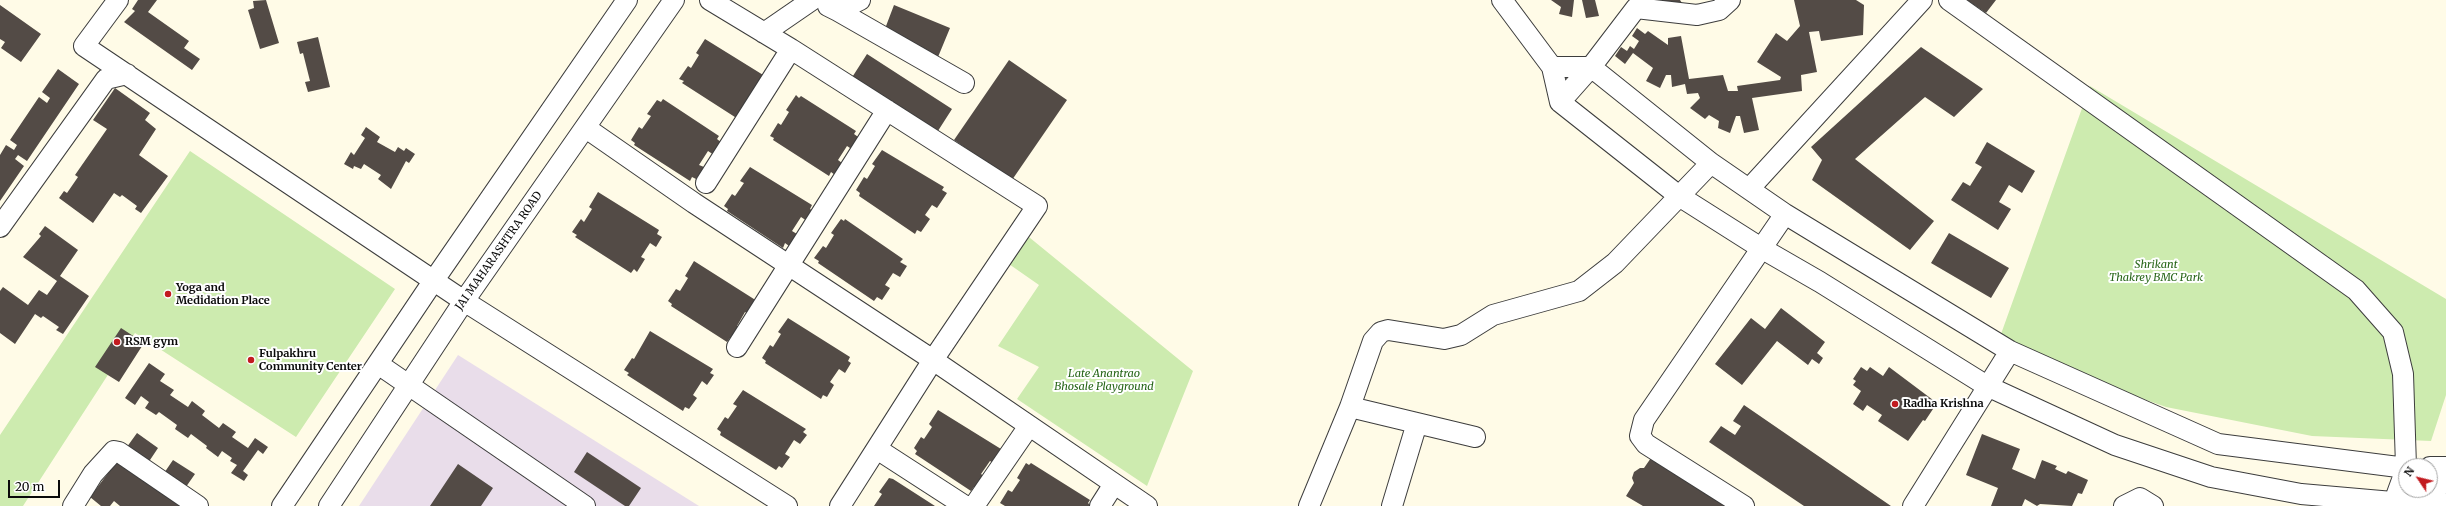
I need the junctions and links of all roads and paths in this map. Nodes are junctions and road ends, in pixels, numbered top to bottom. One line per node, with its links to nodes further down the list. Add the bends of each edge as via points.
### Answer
1 (118, 0): 18 (street, via 84,46)
2 (627, 0): 31 (street)
3 (674, 0): 22 (street, JAI MAHARASHTRA ROAD)
4 (710, 0): 14 (street)
5 (812, 0): 14 (street)
6 (816, 0): 13 (street)
7 (860, 0): 13 (street)
8 (1502, 0): 16 (street)
9 (1730, 0): 12 (street, via 1719,10 1697,15)
10 (1922, 0): 25 (street)
11 (1949, 0): 45 (street, via 2356,290 2393,332 2404,374)
12 (1634, 4): 17 (street)
13 (838, 11): 19 (street)
14 (764, 33): 15 (street)
15 (791, 49): 21 (street); 24 (street)
16 (1552, 67): 17 (street); 20 (street)
17 (1591, 67): 20 (street); 23 (street)
18 (127, 74): 28 (street, via 106,79); 31 (street)
19 (964, 83)
20 (1560, 102): 26 (street)
21 (887, 110): 30 (street); 35 (street, via 1038,206)
22 (586, 128): 30 (street); 32 (street, JAI MAHARASHTRA ROAD)
23 (1711, 163): 25 (street); 26 (street)
24 (706, 183)
25 (1749, 189): 27 (street)
26 (1679, 196): 29 (street); 39 (street, via 1615,262 1579,291 1493,315 1461,335 1444,339 1388,330 1381,332 1373,341)
27 (1785, 214): 29 (street); 34 (street)
28 (0, 227)
29 (1761, 248): 38 (street); 66 (street, via 1644,420 1640,436 1646,444)
30 (789, 266): 33 (street); 35 (street)
31 (434, 280): 32 (street); 36 (street)
32 (464, 301): 37 (street, JAI MAHARASHTRA ROAD); 58 (street)
33 (737, 346)
34 (2010, 351): 38 (street); 43 (street)
35 (933, 360): 41 (street); 44 (street)
36 (378, 364): 37 (street); 55 (street)
37 (409, 384): 56 (street, JAI MAHARASHTRA ROAD); 57 (street)
38 (1987, 386): 48 (street, via 2115,445); 67 (street)
39 (1350, 407): 40 (street); 64 (street)
40 (1417, 423): 42 (street); 65 (street)
41 (1029, 426): 49 (street); 61 (street)
42 (1475, 438)
43 (2218, 444): 46 (street); 48 (street)
44 (877, 449): 59 (street); 60 (street)
45 (2406, 458)
46 (2398, 467)
47 (2446, 474): 52 (street)
48 (2210, 477): 51 (street, via 2301,494)
49 (1114, 484): 62 (street); 63 (street)
50 (2398, 491): 51 (street)
51 (2394, 502): 52 (street)
52 (2433, 505)
53 (73, 506): 54 (street, via 93,474 114,451)
54 (198, 506)
55 (282, 506)
56 (329, 506)
57 (585, 506)
58 (787, 506)
59 (840, 506)
60 (965, 506)
61 (974, 506)
62 (1100, 506)
63 (1147, 506)
64 (1309, 506)
65 (1392, 506)
66 (1744, 506)
67 (1913, 506)
68 (2124, 506): 69 (street, via 2140,498)
69 (2153, 506)

